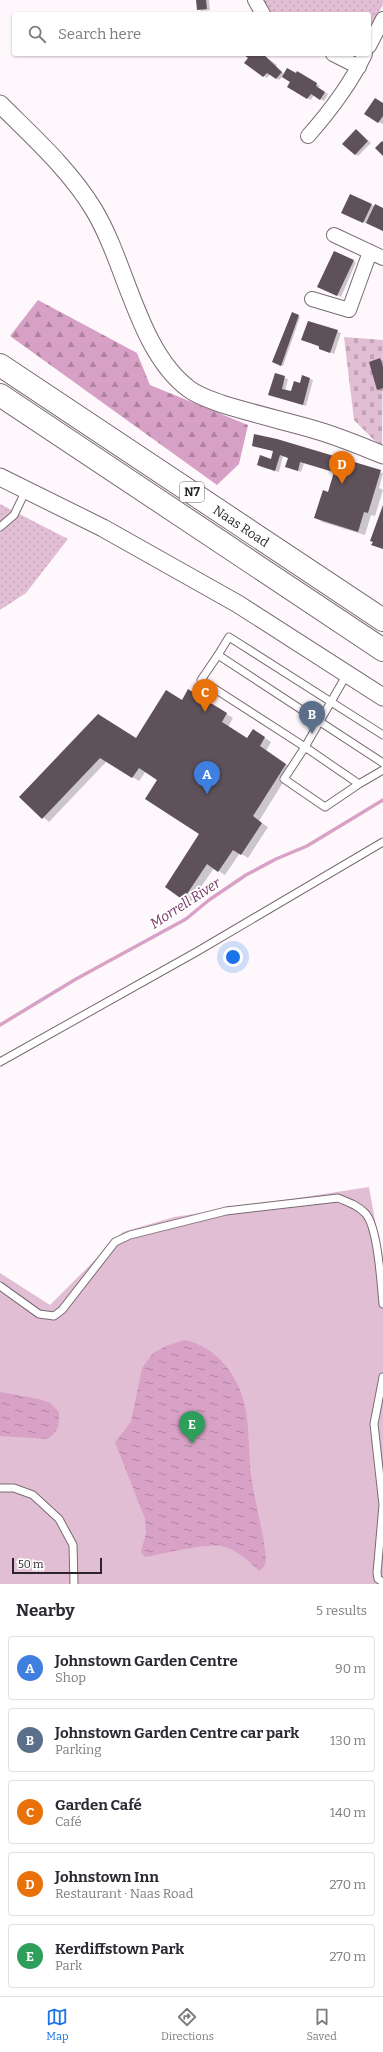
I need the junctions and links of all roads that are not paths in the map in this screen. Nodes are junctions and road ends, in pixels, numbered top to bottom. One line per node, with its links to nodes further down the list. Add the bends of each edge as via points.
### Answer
1 (255, 0): 2 (street)
2 (262, 12)
3 (383, 19): 4 (street)
4 (371, 42)
5 (343, 56): 6 (street)
6 (362, 60): 8 (street, via 334,107)
7 (0, 104): 14 (street, via 58,163 94,210 110,238 154,350 173,376 190,390 208,399 332,435)
8 (308, 136)
9 (334, 235): 10 (street)
10 (377, 255): 11 (street, via 349,310)
11 (312, 299)
12 (0, 364): 18 (highway, Naas Road / N7)
13 (0, 395): 19 (highway, Naas Road / N7)
14 (383, 455)
15 (0, 477): 16 (street)
16 (26, 490): 17 (lane, via 14,515); 21 (street, via 103,528 238,604)
17 (0, 527)
18 (383, 620)
19 (383, 650)
20 (218, 655): 23 (lane, via 229,637); 24 (lane); 26 (lane, via 201,680)
21 (347, 674): 22 (street); 23 (lane)
22 (383, 697)
23 (331, 701): 24 (lane); 25 (lane)
24 (319, 722): 26 (lane); 27 (lane)
25 (383, 735)
26 (305, 747): 29 (lane); 29 (lane, via 284,780 326,807)
27 (383, 763)
28 (383, 770): 29 (lane)
29 (359, 784)
30 (383, 842): 31 (lane, via 198,951)
31 (0, 1062)
32 (0, 1286): 33 (lane, via 39,1314 54,1316 62,1310 115,1242 130,1235 226,1211 338,1198 355,1204 366,1214 374,1233)
33 (383, 1304)
34 (383, 1377): 36 (lane, via 374,1424 383,1504 377,1573 378,1579)
35 (0, 1488): 37 (lane, via 14,1488 32,1495 59,1519 73,1544)
36 (383, 1582)
37 (74, 1584)

